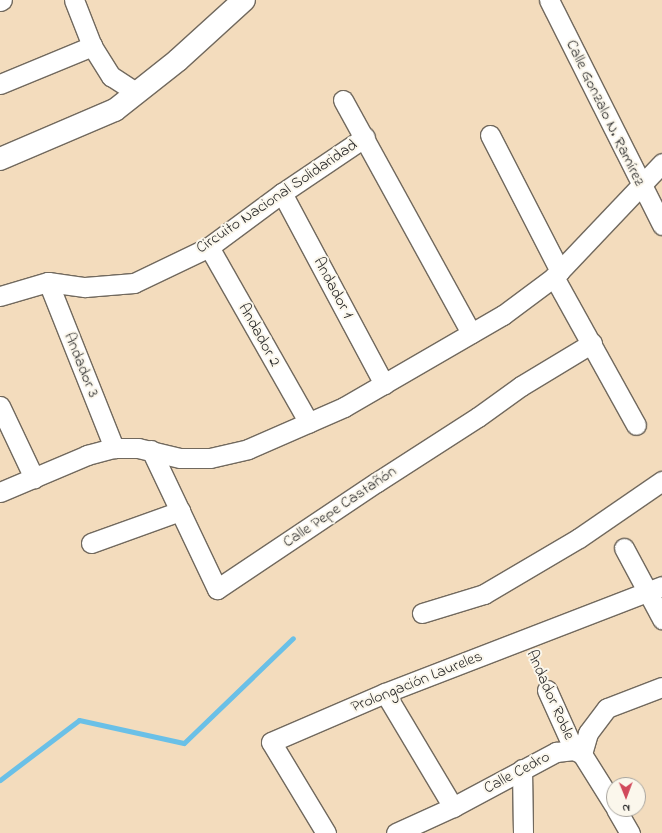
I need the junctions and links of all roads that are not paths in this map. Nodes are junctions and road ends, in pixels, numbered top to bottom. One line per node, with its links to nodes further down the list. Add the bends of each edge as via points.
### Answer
1 (74, 0): 4 (street)
2 (244, 0): 6 (street)
3 (550, 0): 12 (street, Calle Gonzalo N. Ramírez)
4 (92, 46): 5 (street); 6 (street, via 111,76)
5 (0, 84)
6 (137, 93): 10 (street, via 115,110)
7 (343, 100): 9 (street)
8 (490, 135): 16 (street)
9 (364, 137): 13 (street, Circuito Nacional Solidaridad); 19 (street, Circuito Nacional Solidaridad)
10 (0, 159)
11 (662, 162): 12 (street)
12 (640, 186): 14 (street, Calle Gonzalo N. Ramírez); 16 (street)
13 (282, 193): 15 (street, Circuito Nacional Solidaridad); 21 (street, Andador 1)
14 (662, 225)
15 (209, 247): 17 (street, Circuito Nacional Solidaridad, via 134,283 85,286); 23 (street, Andador 2)
16 (557, 274): 19 (street, via 503,315); 20 (street)
17 (48, 282): 18 (street, Circuito Nacional Solidaridad); 25 (street, Andador 3)
18 (0, 296)
19 (471, 333): 21 (street)
20 (592, 343): 24 (street); 30 (street, Calle Pepe Castañón, via 521,386 478,418 217,589)
21 (384, 384): 23 (street)
22 (0, 406): 27 (street)
23 (309, 423): 26 (street, via 248,450 210,458 180,458)
24 (636, 425)
25 (114, 448): 26 (street); 27 (street, via 87,455)
26 (151, 450): 30 (street, Calle Pepe Castañón)
27 (34, 478): 29 (street)
28 (662, 481): 34 (street, via 579,538 484,594)
29 (0, 492)
30 (180, 511): 31 (street)
31 (91, 543)
32 (624, 548): 33 (street)
33 (654, 589): 35 (street); 38 (street, Prolongación Laureles)
34 (422, 613)
35 (662, 620)
36 (662, 686): 39 (street, via 607,708 588,733)
37 (547, 690): 39 (street, Andador Roble)
38 (385, 693): 42 (street); 44 (street, Prolongación Laureles, via 272,742)
39 (578, 752): 40 (street, Calle Cedro, via 556,752); 41 (street, Andador Roble)
40 (522, 769): 42 (street, Calle Cedro); 46 (street)
41 (606, 793)
42 (453, 807): 45 (street, Calle Cedro)
43 (621, 817): 47 (street)
44 (326, 833)
45 (396, 833)
46 (523, 833)
47 (630, 833)

